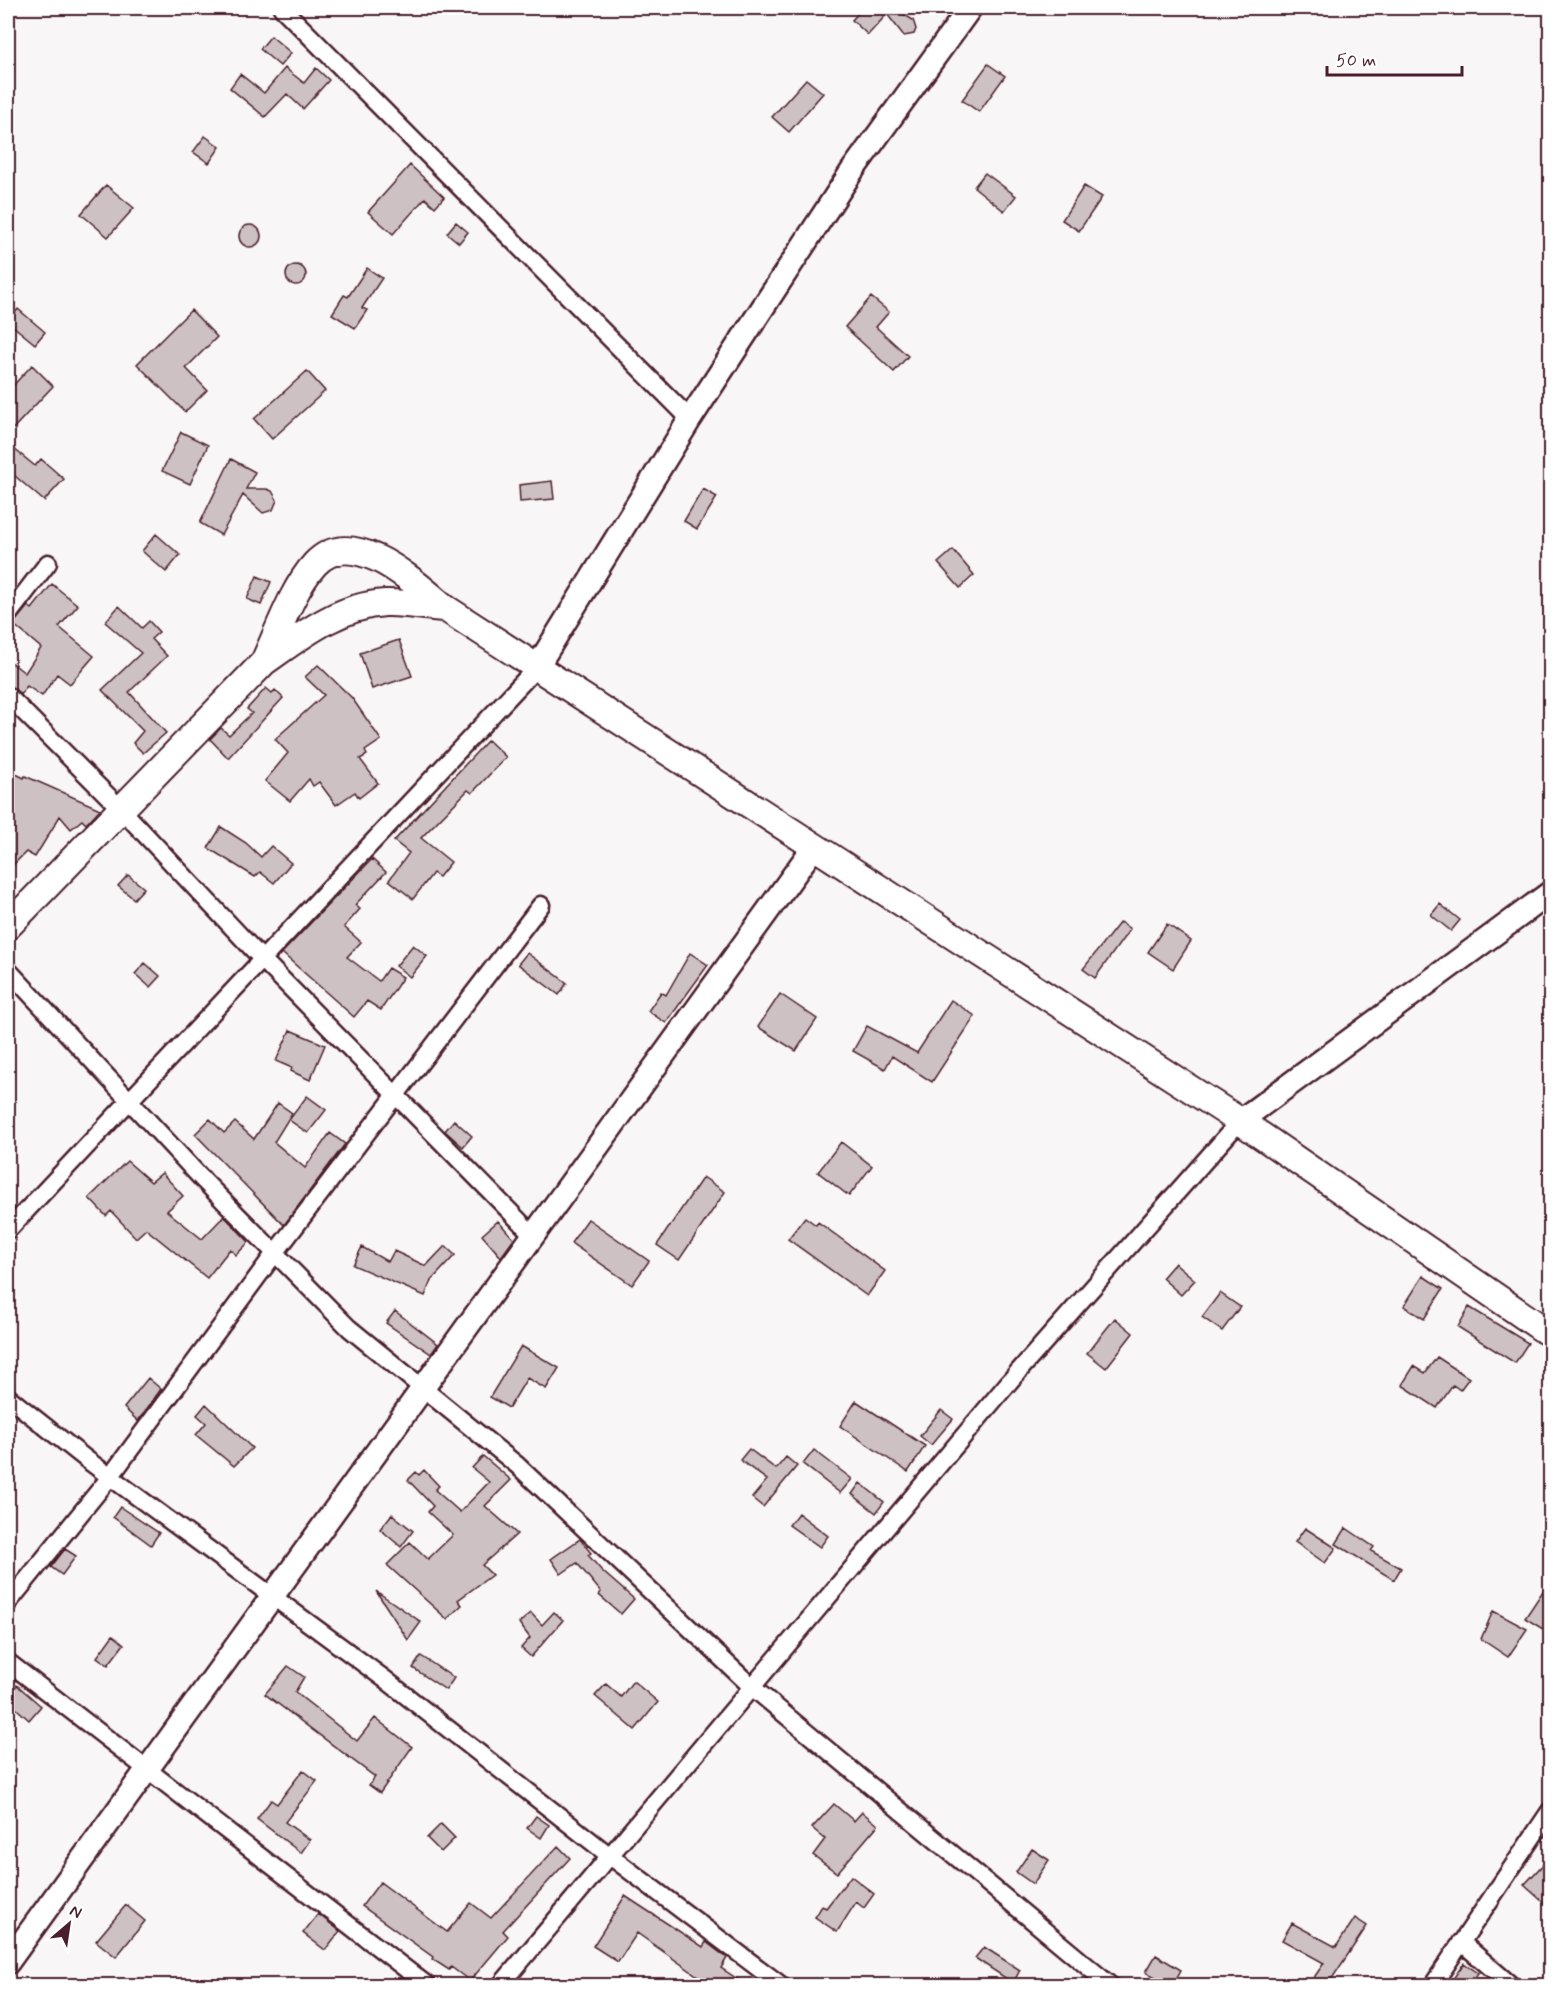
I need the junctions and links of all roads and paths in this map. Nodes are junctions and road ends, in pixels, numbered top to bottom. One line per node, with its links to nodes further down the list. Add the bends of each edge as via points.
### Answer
1 (282, 8): 3 (street)
2 (970, 8): 3 (street, via 852,171)
3 (690, 419): 8 (street)
4 (48, 563): 6 (street)
5 (445, 608): 7 (main road, via 385,603 351,609 313,628); 7 (main road, via 401,571 372,555 340,550 316,563); 8 (main road)
6 (8, 615)
7 (264, 662): 10 (main road)
8 (537, 667): 11 (main road); 15 (street)
9 (8, 696): 10 (street)
10 (122, 810): 14 (main road); 15 (street)
11 (814, 847): 19 (main road); 21 (street)
12 (1551, 893): 19 (street)
13 (541, 904): 17 (street)
14 (8, 926)
15 (263, 960): 17 (street); 18 (street)
16 (8, 970): 18 (street)
17 (396, 1095): 21 (street); 22 (street)
18 (130, 1102): 20 (street); 22 (street)
19 (1240, 1121): 23 (main road); 30 (street, via 1010,1381)
20 (8, 1230)
21 (533, 1235): 24 (street)
22 (275, 1253): 24 (street, via 348,1328); 26 (street)
23 (1551, 1334)
24 (423, 1388): 27 (street); 30 (street, via 517,1465)
25 (8, 1397): 26 (street)
26 (110, 1477): 27 (street); 28 (street)
27 (273, 1595): 31 (street); 33 (street)
28 (8, 1603)
29 (8, 1662): 31 (street)
30 (752, 1687): 33 (street); 39 (street)
31 (147, 1769): 35 (street); 36 (street)
32 (1551, 1810): 34 (street)
33 (610, 1856): 37 (street); 38 (street)
34 (1461, 1942): 40 (street); 41 (street)
35 (8, 1962)
36 (428, 1986)
37 (500, 1986)
38 (782, 1986)
39 (1111, 1986)
40 (1432, 1986)
41 (1512, 1986)

